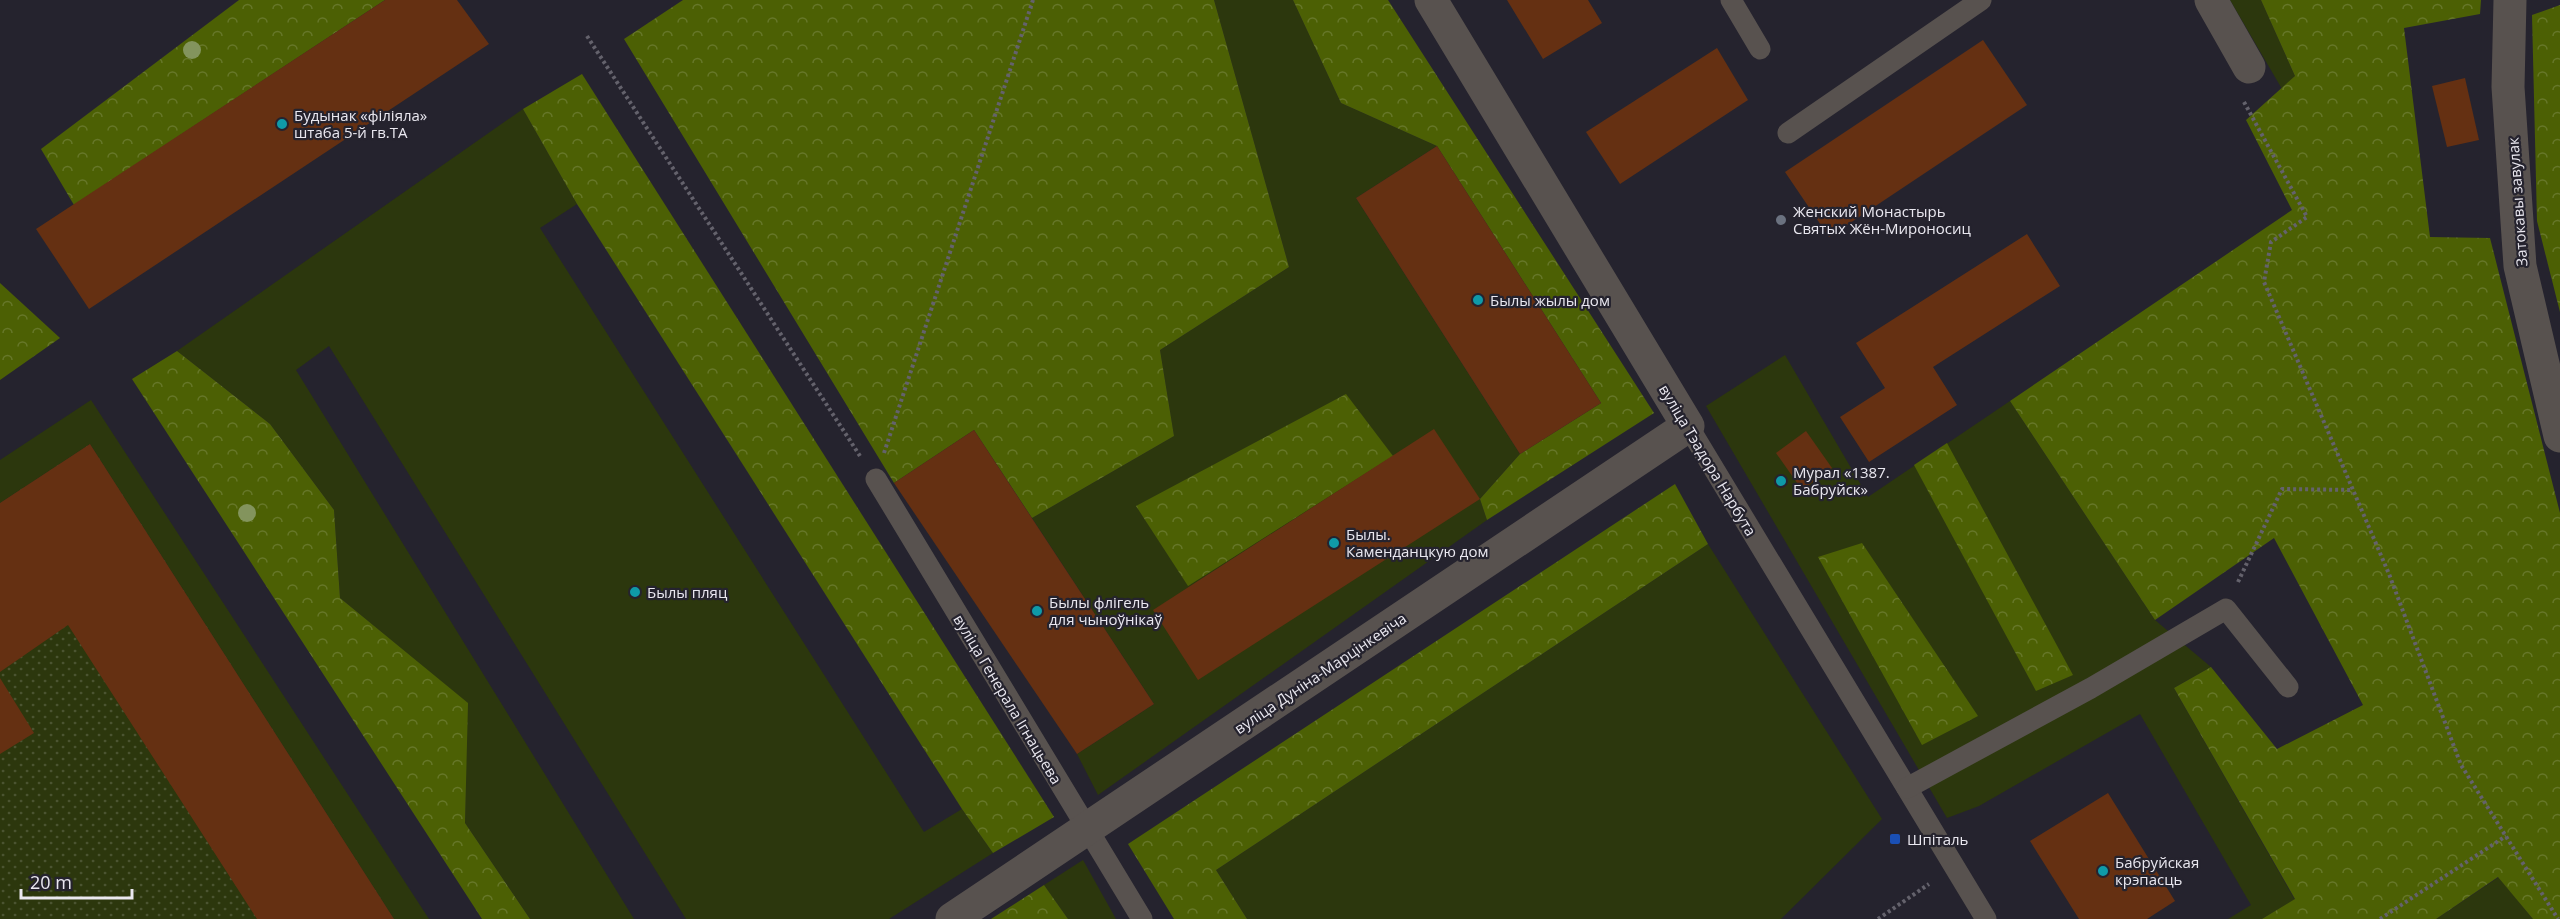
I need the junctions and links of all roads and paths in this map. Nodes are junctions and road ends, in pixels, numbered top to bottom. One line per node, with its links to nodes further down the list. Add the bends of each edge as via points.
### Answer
1 (1033, 0): 13 (path)
2 (1431, 0): 11 (street, вуліца Тэадора Нарбута)
3 (1731, 0): 8 (lane)
4 (1982, 0): 10 (lane)
5 (2211, 0): 9 (street)
6 (2510, 0): 12 (street, Затокавы завулак, via 2508,87 2520,266)
7 (586, 36): 13 (path)
8 (1760, 49)
9 (2249, 67): 14 (path, via 2260,87 2241,97 2307,216 2271,242 2264,282)
10 (1788, 133)
11 (1688, 426): 17 (lane, вуліца Тэадора Нарбута); 18 (street, вуліца Дуніна-Марцінкевіча)
12 (2560, 436)
13 (876, 479): 18 (lane, вуліца Генерала Ігнацьева)
14 (2353, 490): 15 (path, via 2282,489); 19 (path, via 2461,765)
15 (2226, 609): 16 (lane); 17 (lane)
16 (2288, 687)
17 (1907, 788): 20 (lane, вуліца Тэадора Нарбута)
18 (1086, 830): 21 (street, вуліца Дуніна-Марцінкевіча); 22 (lane, вуліца Генерала Ігнацьева)
19 (2506, 836): 25 (path); 26 (path)
20 (1955, 867): 23 (path); 24 (lane, вуліца Тэадора Нарбута)
21 (952, 919)
22 (1142, 919)
23 (1878, 919)
24 (1986, 919)
25 (2380, 919)
26 (2558, 919)

